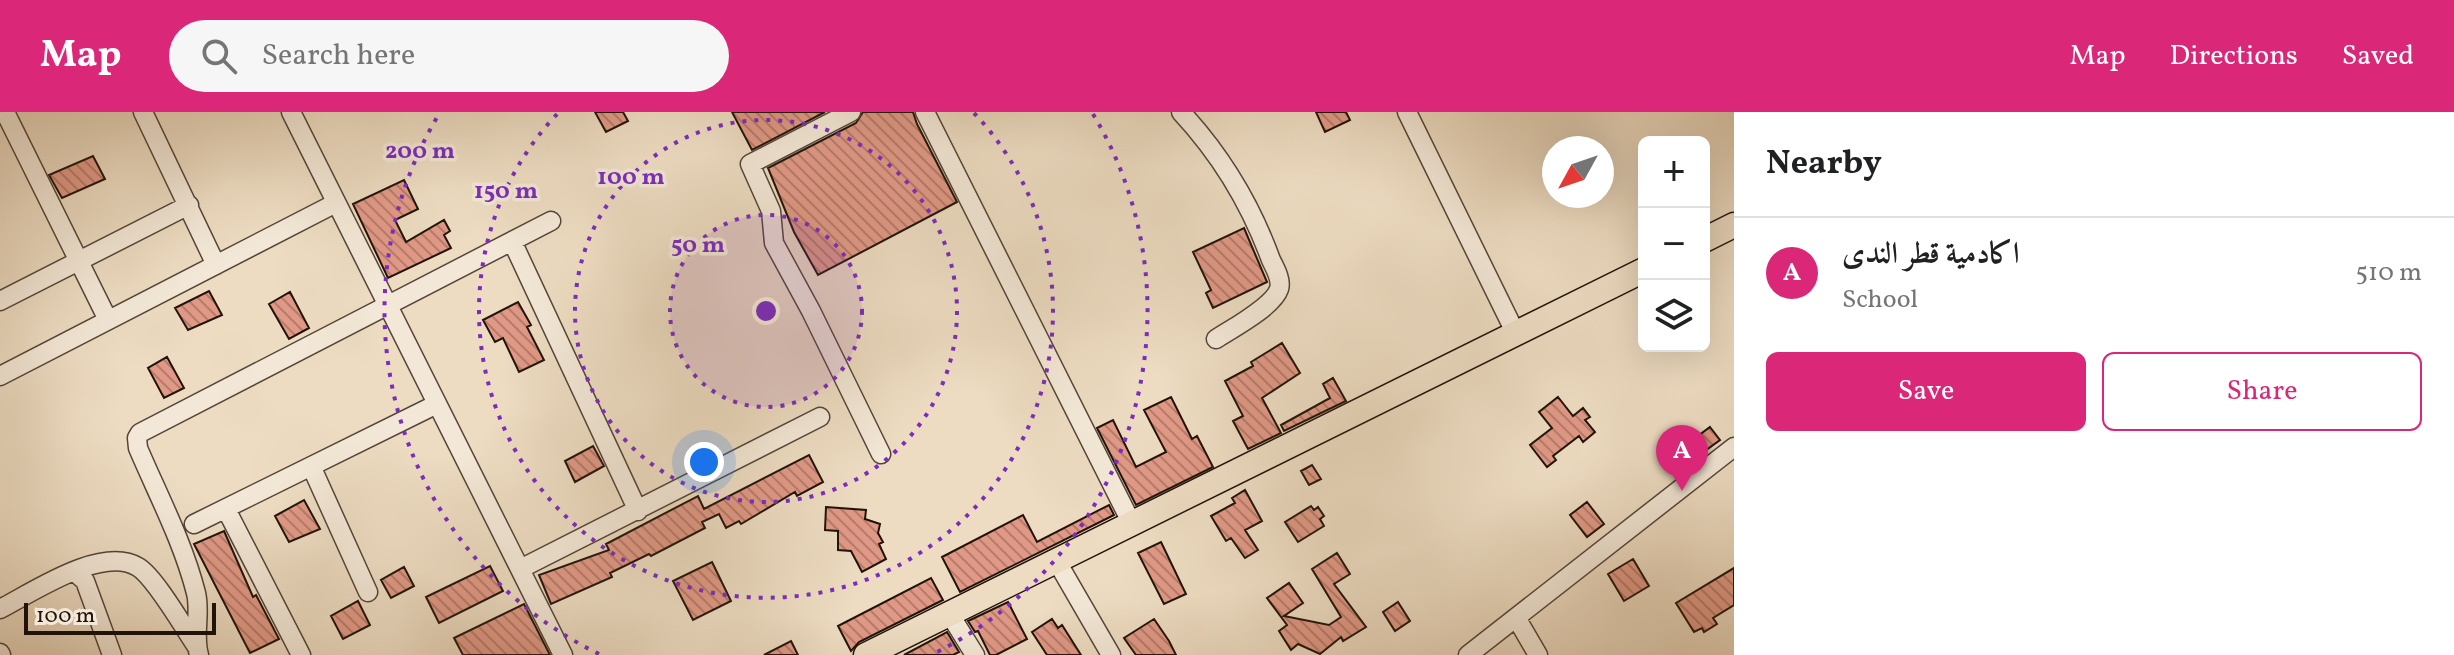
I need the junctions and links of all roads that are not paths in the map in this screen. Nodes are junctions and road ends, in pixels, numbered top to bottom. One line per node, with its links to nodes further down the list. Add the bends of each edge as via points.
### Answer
1 (5, 112): 14 (street)
2 (143, 112): 9 (street)
3 (291, 112): 8 (street)
4 (851, 112): 26 (street, via 750,164 771,211 774,243)
5 (925, 112): 30 (street)
6 (1181, 112): 21 (street, via 1238,187 1280,282 1274,298)
7 (1407, 112): 20 (street)
8 (336, 203): 15 (street); 18 (street)
9 (189, 205): 14 (street); 15 (street)
10 (551, 221): 13 (street)
11 (1734, 225): 12 (main road)
12 (1710, 237)
13 (512, 241): 18 (street); 29 (street)
14 (79, 262): 17 (street); 19 (street)
15 (216, 265): 19 (street)
16 (1638, 273): 20 (main road)
17 (0, 301)
18 (388, 305): 23 (street); 39 (street, via 147,428 137,438 187,559 200,614)
19 (108, 320): 22 (street)
20 (1515, 332): 30 (main road)
21 (1216, 339)
22 (0, 376)
23 (437, 404): 27 (street); 33 (street)
24 (820, 417): 29 (street)
25 (1734, 447): 38 (street)
26 (881, 454)
27 (312, 468): 28 (street); 35 (street)
28 (226, 509): 31 (street); 41 (street)
29 (638, 511): 33 (street)
30 (1131, 522): 32 (main road)
31 (194, 524)
32 (1056, 560): 37 (main road); 45 (street)
33 (520, 569): 42 (street)
34 (75, 572): 36 (street); 39 (street, via 100,561 121,560 140,568); 40 (street, via 85,581)
35 (368, 592)
36 (0, 609)
37 (949, 613): 43 (main road); 44 (street)
38 (1517, 619): 46 (street); 47 (street)
39 (198, 651)
40 (112, 655)
41 (301, 655)
42 (563, 655)
43 (866, 655)
44 (975, 655)
45 (1111, 655)
46 (1468, 655)
47 (1538, 655)

